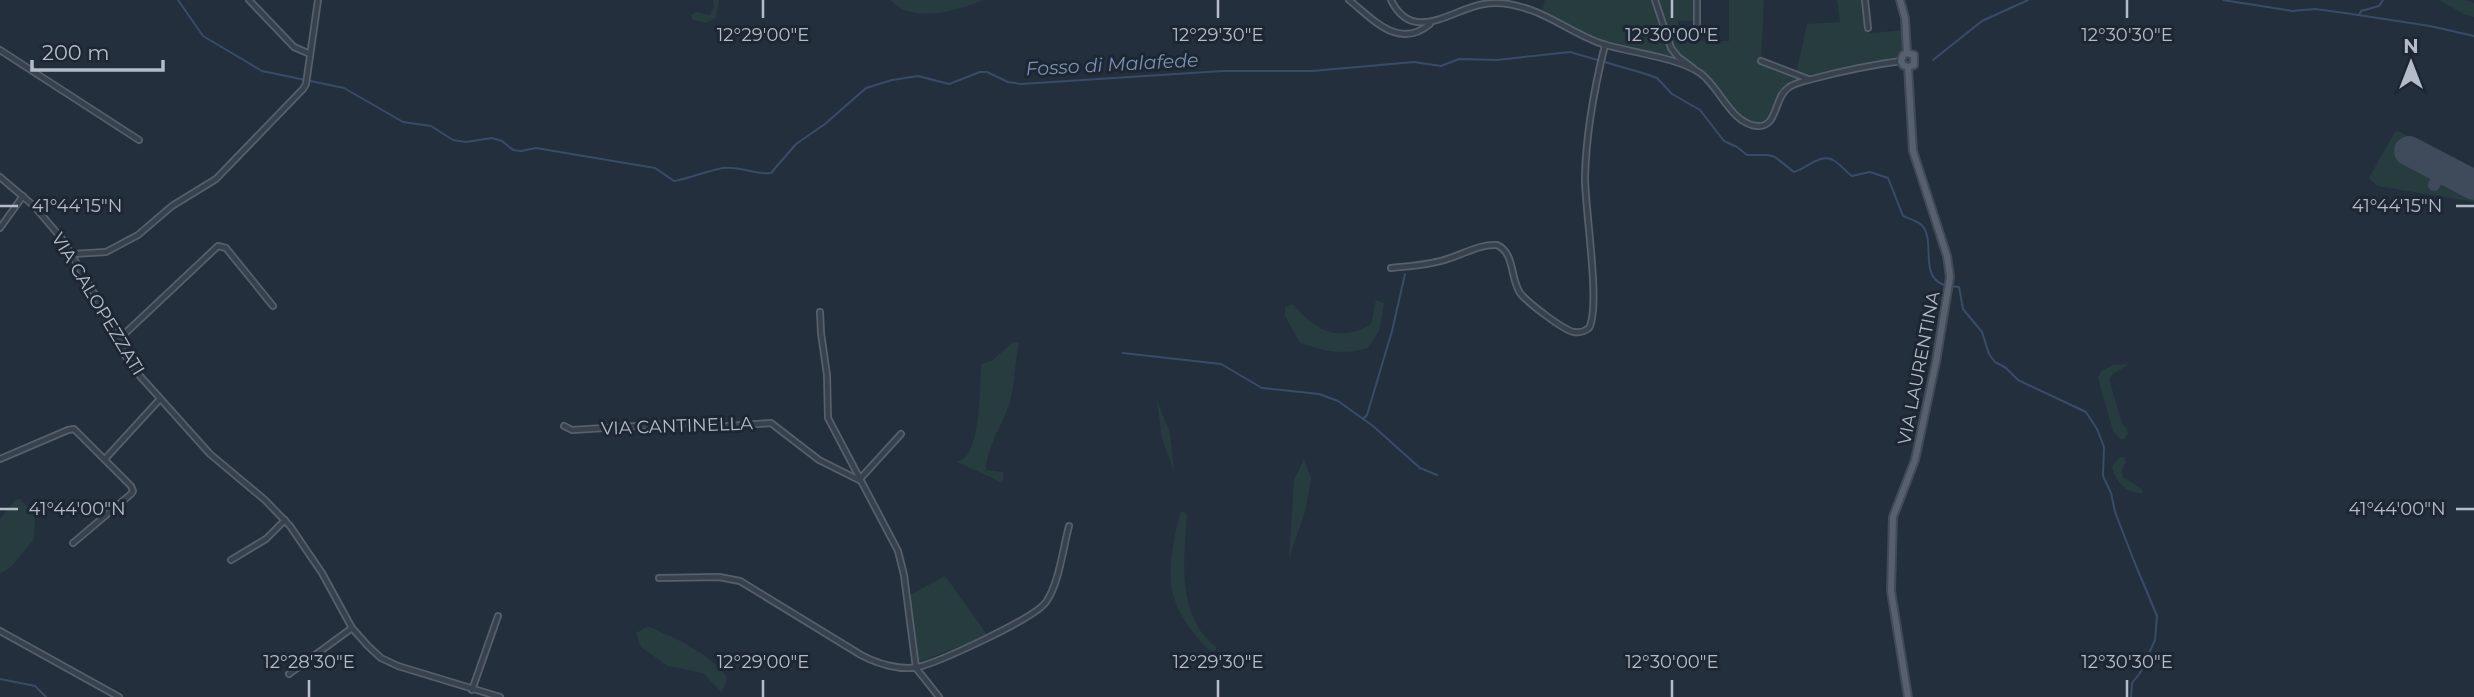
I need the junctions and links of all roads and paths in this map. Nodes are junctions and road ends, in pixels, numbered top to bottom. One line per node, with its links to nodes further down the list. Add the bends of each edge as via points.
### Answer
1 (249, 0): 16 (street, via 296,48)
2 (318, 0): 16 (street)
3 (1349, 0): 10 (street, via 1396,33 1413,35)
4 (1391, 0): 10 (street, via 1405,17)
5 (1655, 0): 20 (street, via 1674,51)
6 (1697, 0): 11 (street)
7 (1865, 0): 12 (street)
8 (1900, 0): 15 (main road, VIA LAURENTINA)
9 (1484, 2): 10 (street); 13 (street, via 1522,7)
10 (1431, 23)
11 (1697, 28)
12 (1868, 28)
13 (1605, 45): 20 (street); 27 (street, via 1589,118 1585,174 1594,310 1589,328 1569,331 1524,297 1507,253 1497,245)
14 (0, 50): 22 (street)
15 (1907, 53): 18 (main road); 19 (main road, VIA LAURENTINA, via 1915,60)
16 (310, 54): 26 (street, via 306,84 213,181 113,250)
17 (1761, 61): 21 (street)
18 (1901, 61): 19 (main road); 21 (street)
19 (1908, 67): 51 (main road, VIA LAURENTINA, via 1913,151 1948,259 1950,286 1915,460 1892,523 1893,610)
20 (1700, 73): 21 (street, via 1736,115 1757,126 1770,122 1786,89)
21 (1809, 80)
22 (139, 141)
23 (0, 177): 24 (street, VIA CALOPEZZATI)
24 (23, 196): 25 (street); 26 (street, VIA CALOPEZZATI)
25 (0, 228)
26 (73, 254): 30 (street, VIA CALOPEZZATI)
27 (1391, 268)
28 (273, 306): 30 (street, via 226,248 218,246)
29 (820, 312): 36 (street, via 826,413)
30 (117, 341): 31 (street, VIA CALOPEZZATI)
31 (160, 399): 35 (street); 37 (street, VIA CALOPEZZATI, via 216,461)
32 (564, 426): 36 (street, VIA CANTINELLA, via 572,430 771,423 819,460)
33 (901, 434): 36 (street)
34 (0, 459): 35 (street, via 72,429)
35 (105, 459): 39 (street, via 133,491)
36 (859, 480): 45 (street, via 900,558)
37 (285, 520): 40 (street, via 266,539); 43 (street, VIA CALOPEZZATI, via 322,573)
38 (1069, 526): 45 (street, via 1050,595 1042,607 1008,628)
39 (73, 543)
40 (231, 560)
41 (659, 578): 45 (street, via 737,580 861,655)
42 (498, 616): 47 (street)
43 (352, 628): 46 (street); 47 (street, VIA CALOPEZZATI, via 385,660)
44 (0, 631): 48 (street)
45 (916, 668): 50 (street)
46 (289, 674)
47 (472, 690): 49 (street, VIA CALOPEZZATI)
48 (119, 697)
49 (500, 697)
50 (939, 697)
51 (1908, 697)

